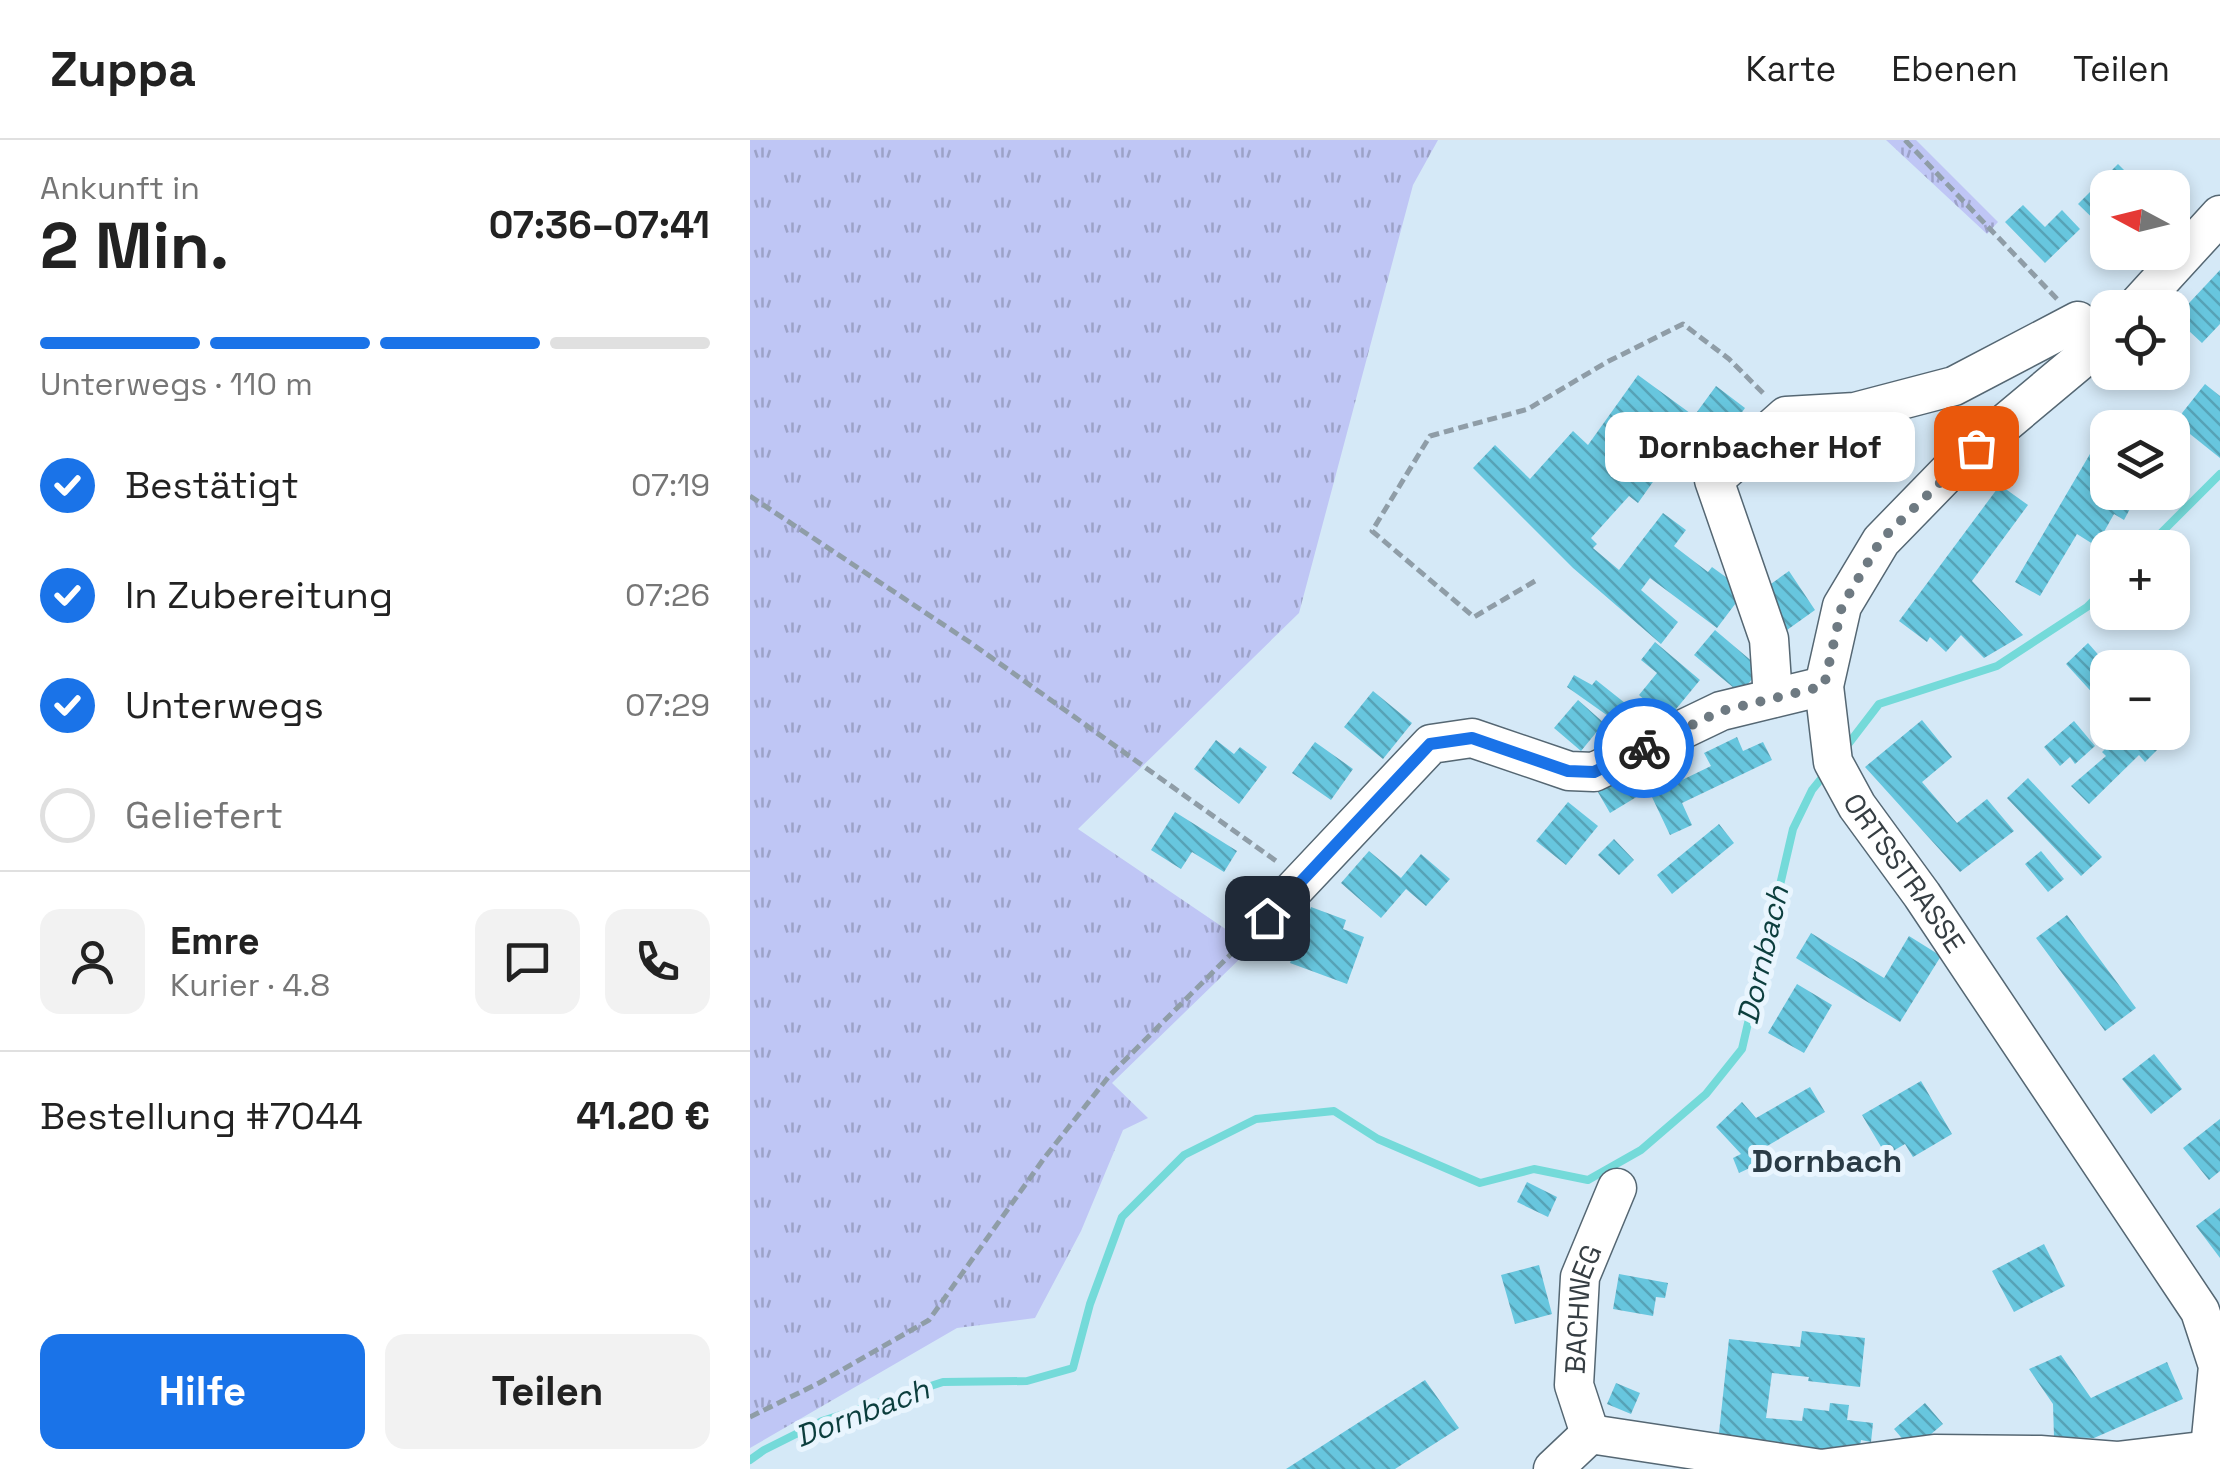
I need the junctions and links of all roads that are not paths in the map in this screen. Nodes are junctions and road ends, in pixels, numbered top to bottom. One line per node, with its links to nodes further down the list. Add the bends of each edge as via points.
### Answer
1 (2220, 215): 2 (street)
2 (2151, 290)
3 (2090, 330): 6 (street, via 1954,386 1854,412 1786,416 1714,480 1769,638)
4 (2090, 332): 5 (street, ORTSSTRASSE, via 1881,540 1842,606)
5 (1824, 686): 6 (street); 9 (street, ORTSSTRASSE, via 1834,762 1857,806 2200,1311)
6 (1773, 698): 7 (street, via 1721,711 1594,772 1568,771 1472,738 1430,744)
7 (1267, 918)
8 (1617, 1188): 10 (street, BACHWEG, via 1580,1277 1574,1385)
9 (2219, 1365): 11 (street, ORTSSTRASSE)
10 (1590, 1434): 11 (street, via 1821,1469 1934,1454); 12 (street)
11 (2209, 1459)
12 (1554, 1469)

